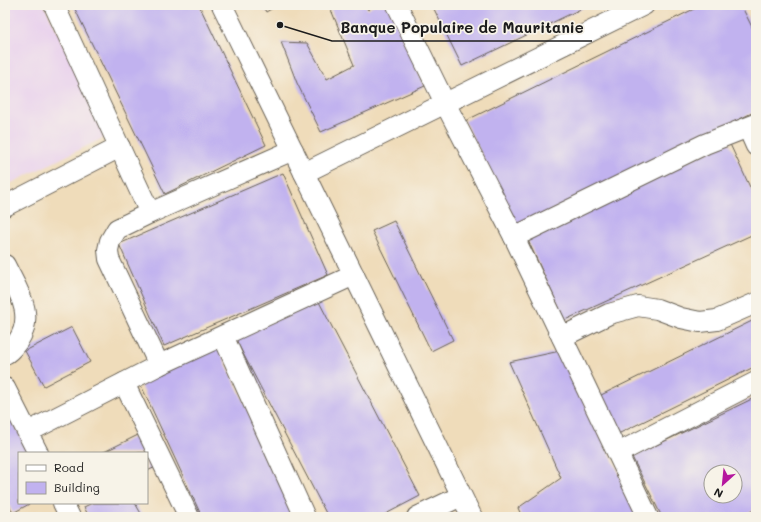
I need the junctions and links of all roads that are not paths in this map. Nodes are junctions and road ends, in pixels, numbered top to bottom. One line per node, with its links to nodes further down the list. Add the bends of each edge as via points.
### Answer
1 (54, 5): 8 (street)
2 (222, 5): 9 (street)
3 (397, 5): 5 (street)
4 (644, 5): 5 (street)
5 (445, 103): 10 (street); 13 (street)
6 (752, 126): 7 (street); 13 (street, via 705,144)
7 (756, 146)
8 (120, 148): 11 (street); 12 (street)
9 (293, 150): 10 (street); 12 (street)
10 (304, 173): 15 (street)
11 (5, 206)
12 (150, 213): 20 (street, via 117,229 108,250 109,259)
13 (514, 237): 18 (street)
14 (5, 265): 19 (street, via 24,305 26,321 20,337 10,352)
15 (354, 275): 17 (street); 27 (street)
16 (756, 303): 18 (street, via 717,320 700,322 638,306 609,314)
17 (223, 336): 20 (street); 31 (street)
18 (562, 337): 26 (street)
19 (5, 354)
20 (159, 365): 22 (street)
21 (756, 382): 26 (street)
22 (124, 383): 24 (street); 30 (street)
23 (5, 388): 24 (street)
24 (28, 432): 25 (street)
25 (38, 452)
26 (618, 453): 34 (street)
27 (461, 496): 32 (street); 33 (street)
28 (64, 504): 29 (street)
29 (70, 517)
30 (190, 517)
31 (305, 517)
32 (417, 517)
33 (472, 517)
34 (648, 517)

